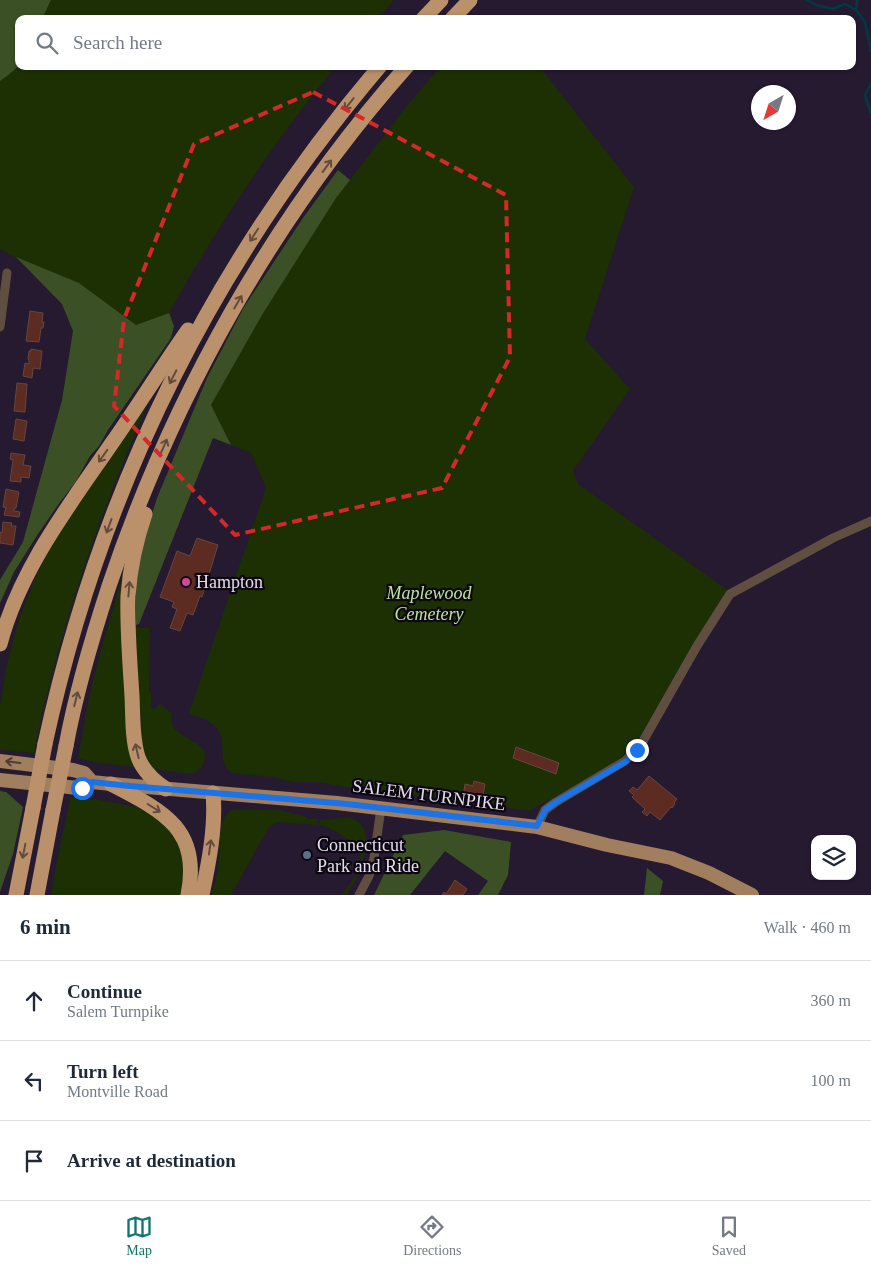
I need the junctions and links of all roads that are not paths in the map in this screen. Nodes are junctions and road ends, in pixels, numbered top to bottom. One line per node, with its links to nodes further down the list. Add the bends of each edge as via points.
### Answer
1 (441, 0): 3 (highway)
2 (470, 0): 4 (highway)
3 (427, 15)
4 (456, 15)
5 (377, 70): 8 (highway, one-way to 8, via 290,181)
6 (404, 70): 10 (highway, one-way to 6, via 200,370 263,260 326,168)
7 (7, 273): 9 (street)
8 (213, 303): 12 (highway, one-way to 12, via 186,333 45,542 16,596); 22 (highway, one-way to 22, bridge, via 156,414 116,506 89,583 45,744)
9 (0, 328)
10 (153, 470): 17 (highway, one-way to 10, via 146,771 136,749 129,634 131,569); 21 (highway, one-way to 10, bridge, via 82,677 123,546)
11 (871, 521): 20 (street, via 730,594 642,743 625,762 545,810)
12 (0, 644)
13 (0, 761): 15 (main road, SALEM TURNPIKE, one-way to 13, via 84,773 74,770)
14 (0, 780): 15 (main road, SALEM TURNPIKE, via 78,788)
15 (92, 782): 16 (main road, SALEM TURNPIKE)
16 (111, 784): 17 (main road, SALEM TURNPIKE); 23 (highway, one-way to 23, via 161,812 178,829 190,860)
17 (166, 789): 18 (main road, SALEM TURNPIKE)
18 (213, 793): 19 (main road, SALEM TURNPIKE); 24 (highway, one-way to 18, via 213,820)
19 (381, 808): 20 (main road, SALEM TURNPIKE); 25 (street, via 374,858)
20 (537, 826): 26 (main road, SALEM TURNPIKE, via 671,858)
21 (38, 892)
22 (16, 895)
23 (188, 895)
24 (202, 895)
25 (360, 895)
26 (752, 895)

